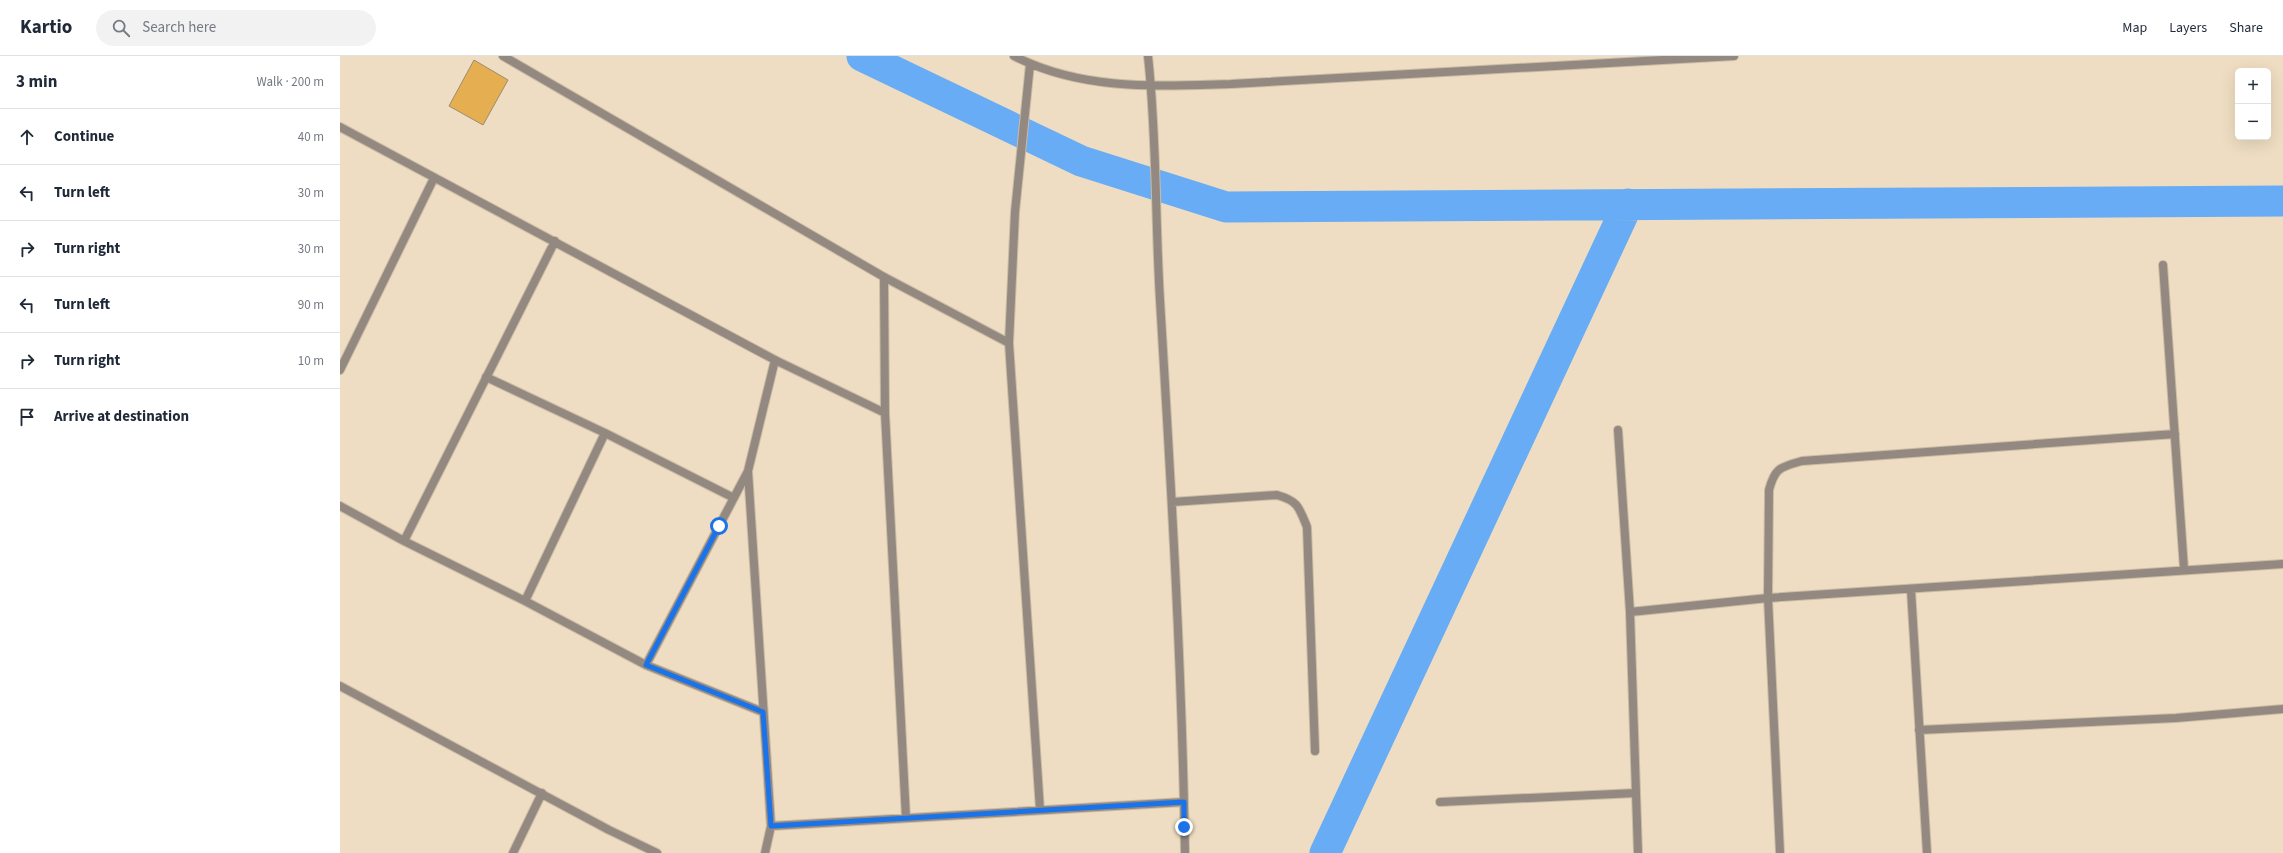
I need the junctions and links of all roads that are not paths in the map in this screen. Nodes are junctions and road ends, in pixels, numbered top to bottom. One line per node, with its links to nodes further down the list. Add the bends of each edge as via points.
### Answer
1 (503, 56): 12 (street)
2 (1014, 56): 6 (street)
3 (1148, 56): 7 (street)
4 (1725, 56): 5 (street); 7 (street, via 1238,84)
5 (1734, 56)
6 (1030, 64): 7 (street, via 1100,83); 13 (street, via 1015,212)
7 (1151, 86): 23 (street)
8 (340, 127): 9 (street)
9 (434, 178): 10 (street); 15 (street)
10 (555, 241): 14 (street); 16 (street)
11 (2163, 265): 20 (street)
12 (884, 277): 13 (street); 17 (street)
13 (1010, 343): 42 (street)
14 (775, 360): 17 (street); 21 (street)
15 (340, 370)
16 (486, 377): 19 (street); 25 (street)
17 (885, 413): 43 (street)
18 (1618, 430): 31 (street)
19 (605, 433): 22 (street); 30 (street)
20 (2175, 434): 27 (street); 29 (street, via 1802,461 1781,467 1773,476 1769,490)
21 (748, 471): 22 (street); 35 (street)
22 (734, 498): 32 (street)
23 (1172, 502): 37 (street, via 1277,496 1292,500 1300,510 1307,527); 40 (street)
24 (340, 506): 25 (street)
25 (404, 541): 30 (street)
26 (2283, 564): 27 (street)
27 (2184, 569): 28 (street)
28 (1911, 590): 29 (street); 36 (street)
29 (1768, 598): 31 (street); 50 (street)
30 (525, 601): 32 (street)
31 (1630, 612): 39 (street)
32 (646, 665): 35 (street)
33 (340, 686): 38 (street)
34 (2283, 709): 36 (street, via 2176,718)
35 (763, 712): 44 (street)
36 (1919, 730): 51 (street)
37 (1315, 751)
38 (542, 793): 45 (street); 46 (street, via 609,830)
39 (1636, 793): 41 (street); 49 (street)
40 (1184, 802): 42 (street); 48 (street)
41 (1440, 802)
42 (1040, 810): 43 (street)
43 (906, 818): 44 (street)
44 (771, 826): 47 (street)
45 (513, 853)
46 (658, 853)
47 (764, 853)
48 (1185, 853)
49 (1638, 853)
50 (1780, 853)
51 (1927, 853)

